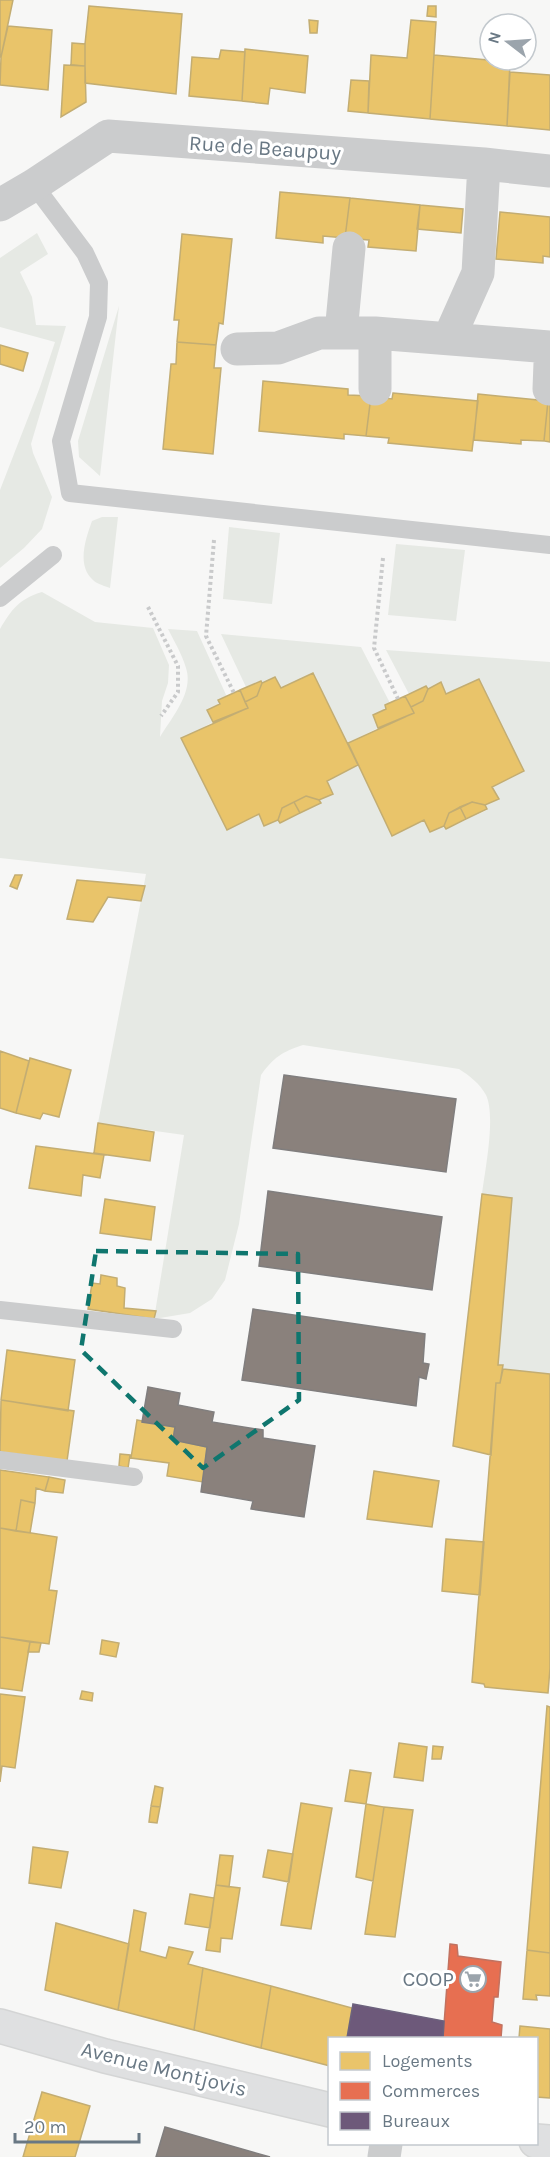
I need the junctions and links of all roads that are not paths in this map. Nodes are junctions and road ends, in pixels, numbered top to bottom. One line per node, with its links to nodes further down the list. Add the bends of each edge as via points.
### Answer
1 (484, 164): 2 (street, Rue de Beaupuy); 3 (street, Rue de Beaupuy, via 108,136); 8 (street, via 478,273)
2 (550, 171)
3 (34, 185): 4 (street, Rue de Beaupuy); 12 (lane, via 85,253 99,283 98,318 61,441 70,493)
4 (0, 205)
5 (349, 248): 6 (street)
6 (342, 333): 7 (street); 10 (street, via 319,333 278,348)
7 (375, 333): 8 (street); 11 (street)
8 (449, 338): 9 (street)
9 (550, 347)
10 (237, 349)
11 (375, 389)
12 (550, 545)
13 (53, 555): 14 (lane)
14 (0, 598)
15 (0, 1310): 16 (lane)
16 (173, 1329)
17 (0, 1460): 18 (lane)
18 (134, 1477)
19 (0, 2026): 20 (main road, Avenue Montjovis, via 105,2056)
20 (328, 2110)

